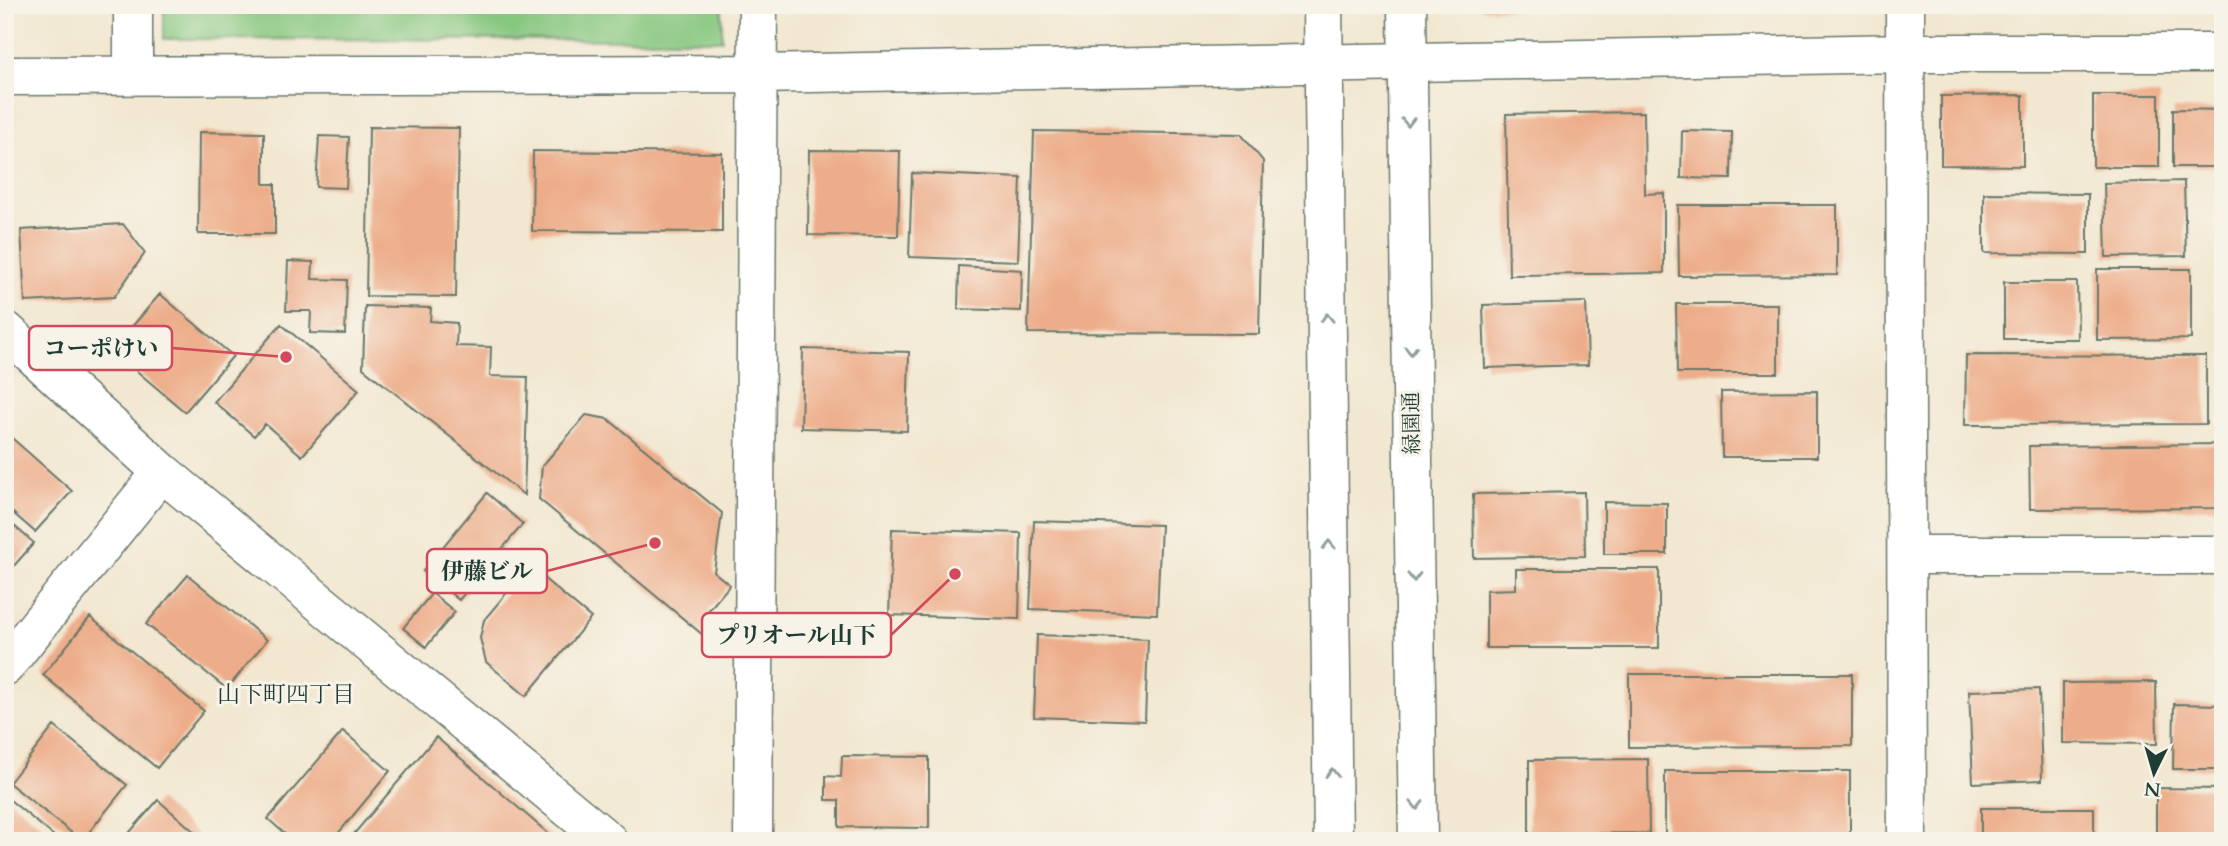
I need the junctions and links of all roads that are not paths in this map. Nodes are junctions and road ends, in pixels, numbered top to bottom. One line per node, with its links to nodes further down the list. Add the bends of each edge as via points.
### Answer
1 (134, 5): 11 (street)
2 (758, 5): 10 (street)
3 (1323, 5): 8 (street)
4 (1408, 5): 9 (street, 緑園通)
5 (1905, 5): 6 (street)
6 (1906, 53): 7 (street); 9 (street); 15 (street)
7 (2223, 53)
8 (1323, 62): 9 (street); 10 (street); 20 (street, one-way to 8)
9 (1407, 64): 21 (street, 緑園通, one-way to 21)
10 (758, 74): 11 (street); 19 (street)
11 (134, 75): 12 (street)
12 (5, 76)
13 (5, 330): 14 (street)
14 (162, 472): 17 (street); 18 (street)
15 (1908, 555): 16 (street); 22 (street)
16 (2223, 555)
17 (5, 666)
18 (608, 841)
19 (753, 841)
20 (1333, 841)
21 (1418, 841)
22 (1907, 841)

